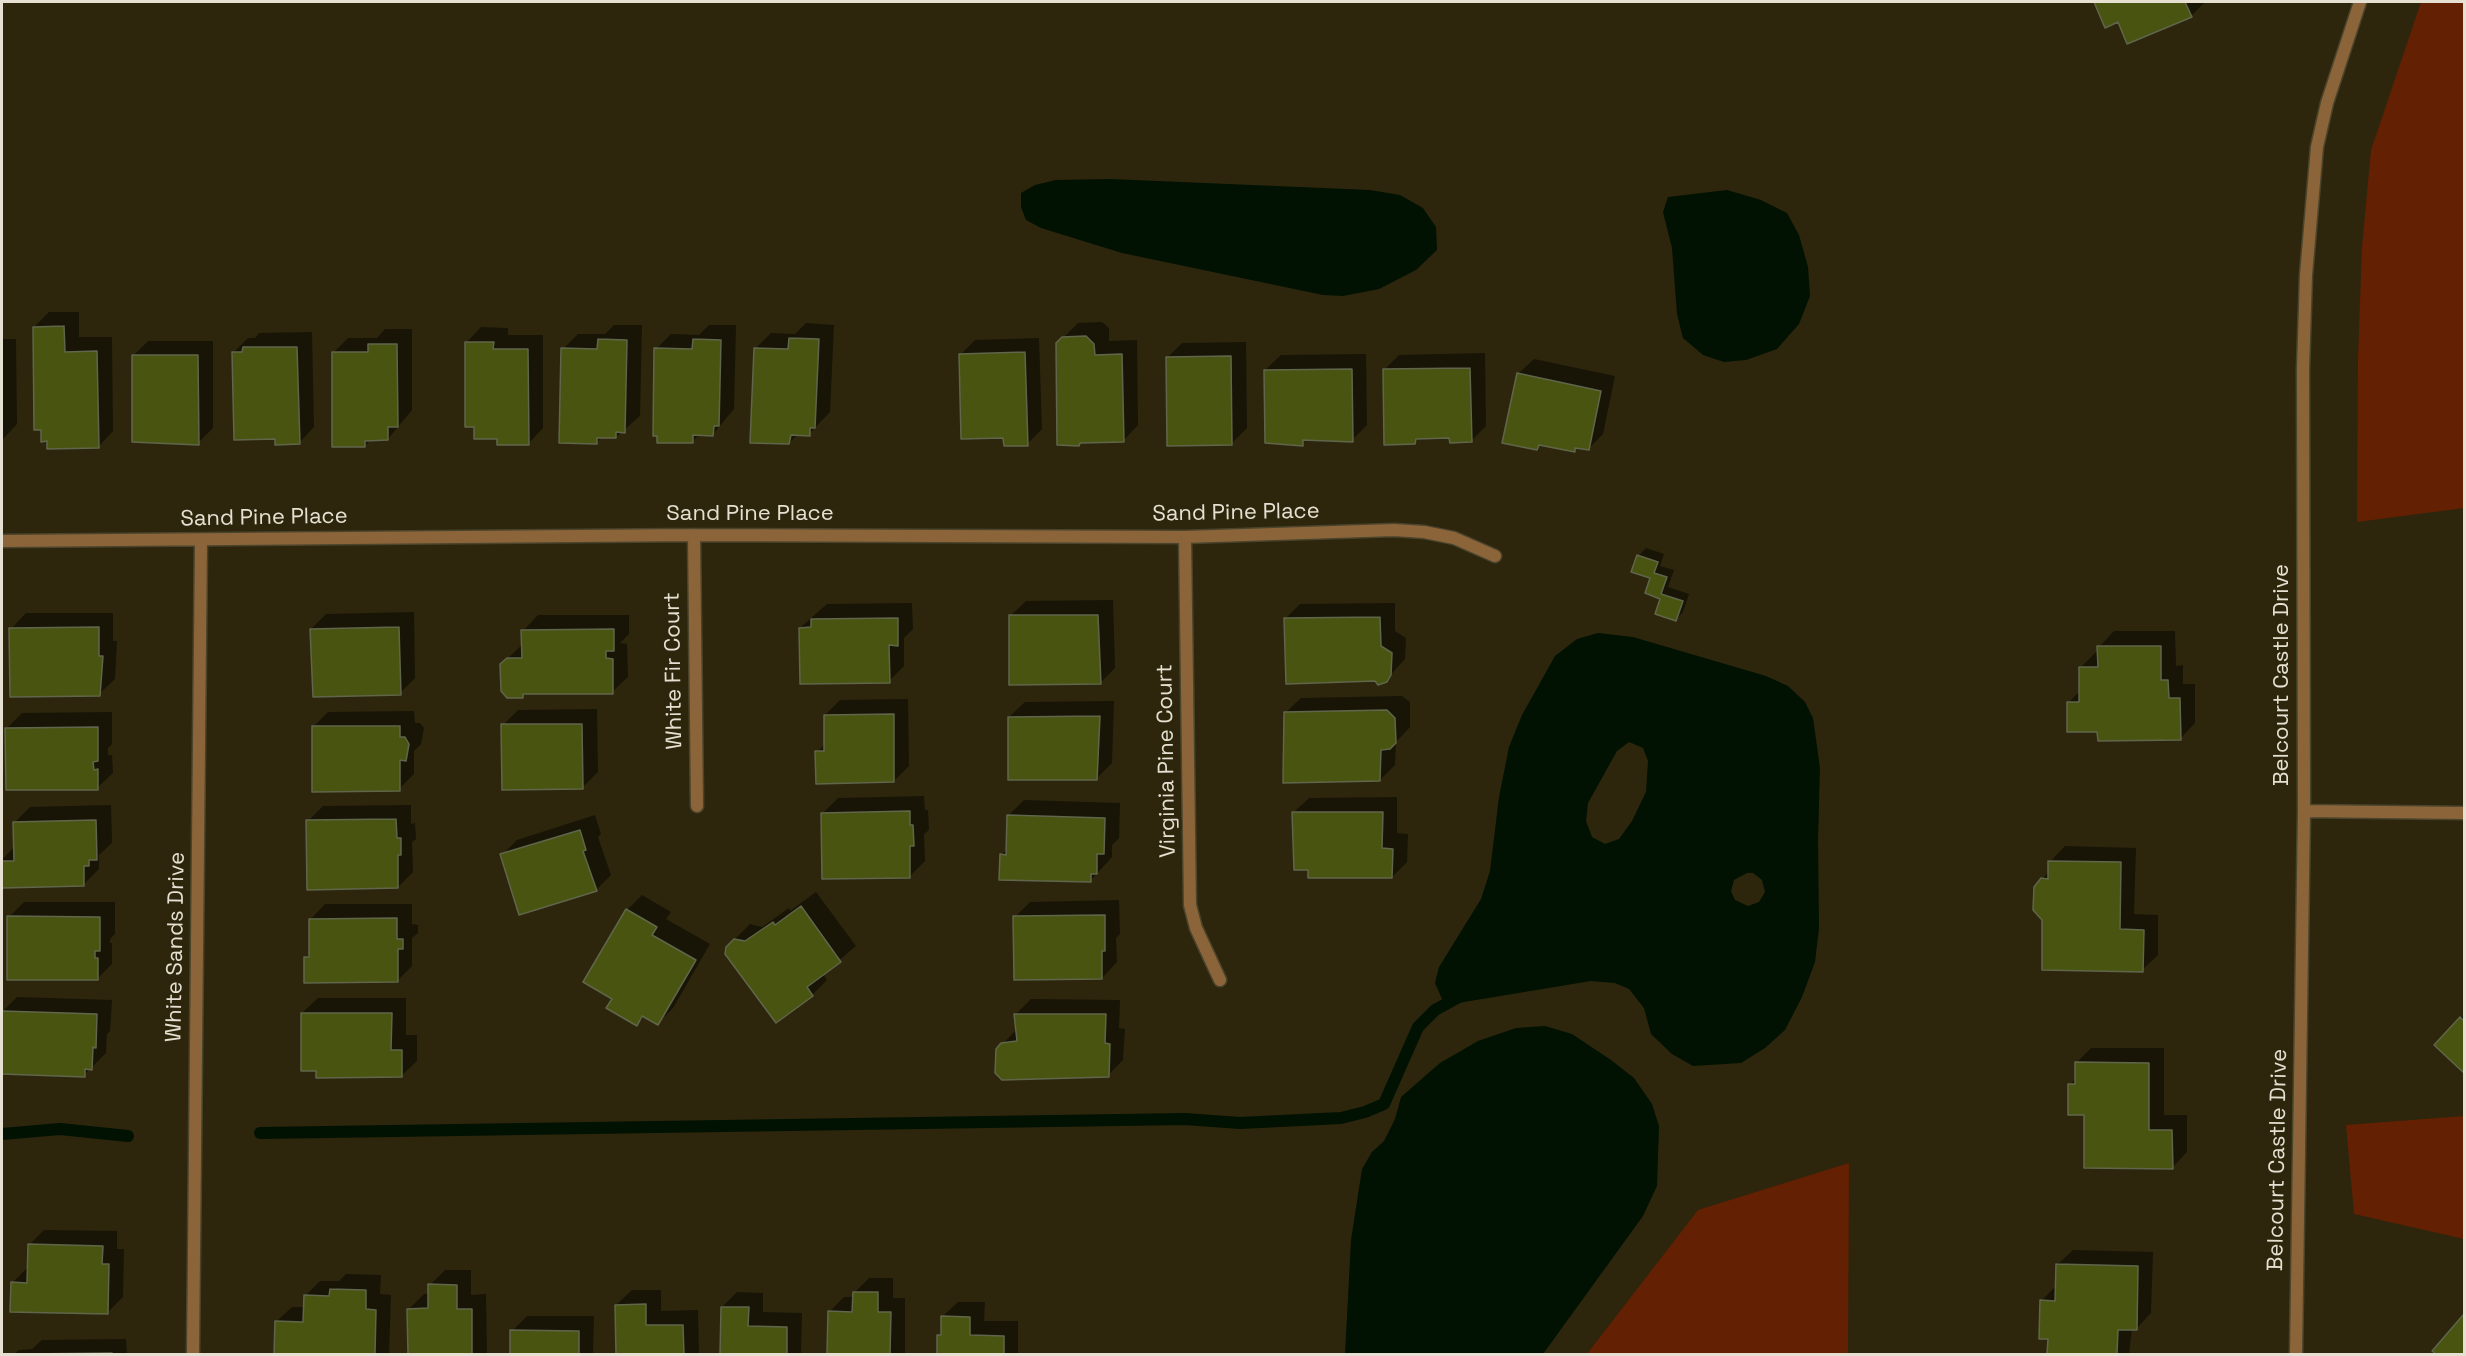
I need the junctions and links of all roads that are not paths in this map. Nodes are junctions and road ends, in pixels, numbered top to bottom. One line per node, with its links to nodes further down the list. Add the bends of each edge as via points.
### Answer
1 (2360, 2): 8 (street, Belcourt Castle Drive, via 2327,103 2311,197 2303,369)
2 (694, 535): 3 (street, Sand Pine Place); 4 (street, Sand Pine Place); 7 (street, White Fir Court)
3 (1185, 537): 6 (street, Sand Pine Place, via 1394,530 1454,538); 10 (street, Virginia Pine Court, via 1190,904 1196,928)
4 (201, 540): 5 (street, Sand Pine Place); 11 (street, White Sands Drive)
5 (2, 541)
6 (1495, 556)
7 (698, 806)
8 (2304, 811): 9 (street); 12 (street, Belcourt Castle Drive)
9 (2464, 813)
10 (1220, 980)
11 (194, 1354)
12 (2296, 1354)

